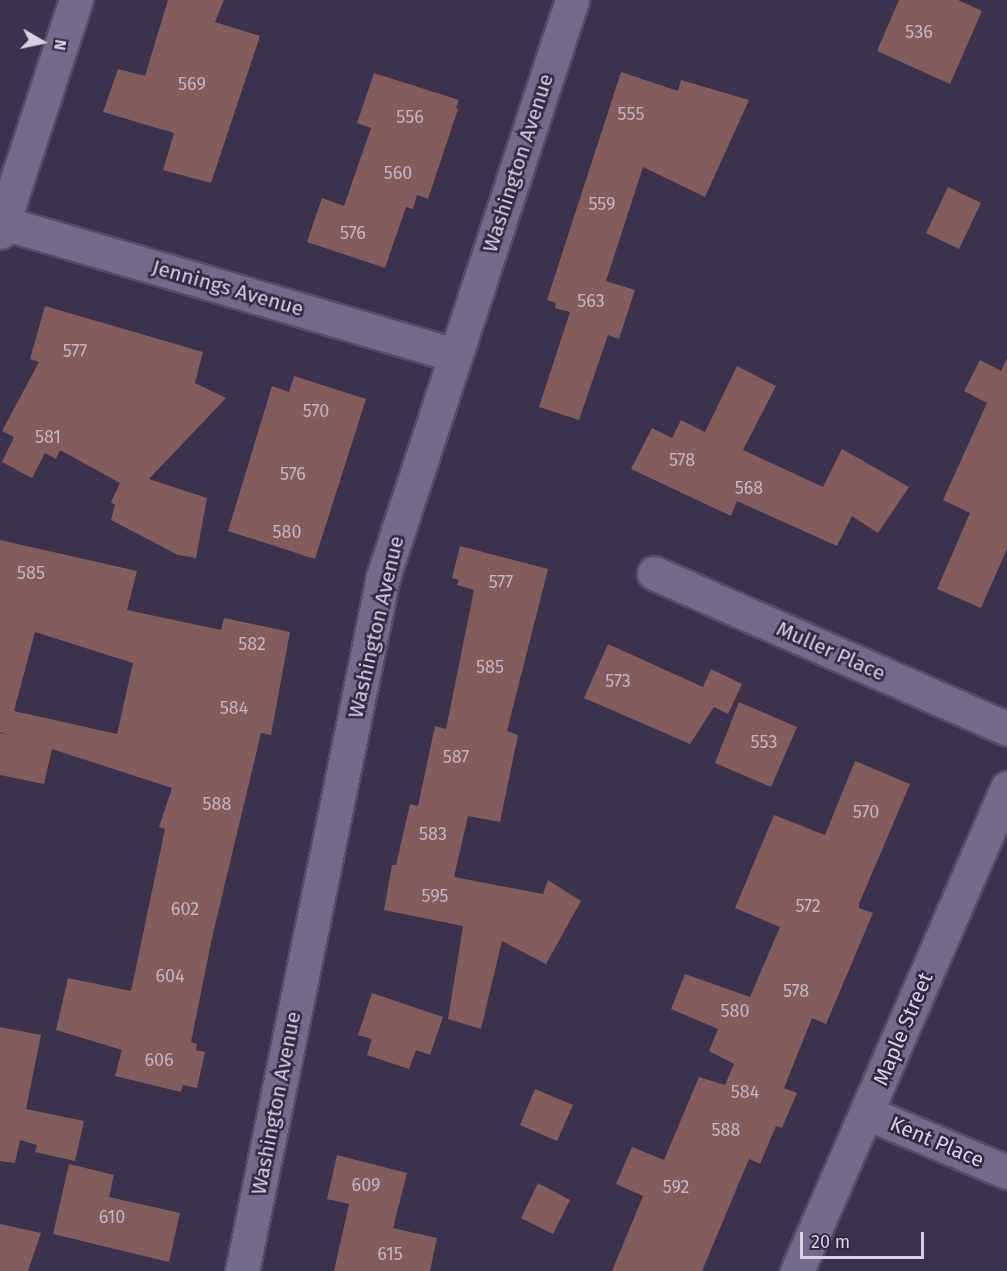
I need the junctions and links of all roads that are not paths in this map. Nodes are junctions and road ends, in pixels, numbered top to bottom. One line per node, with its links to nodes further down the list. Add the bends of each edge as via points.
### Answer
1 (76, 0): 3 (street)
2 (572, 0): 4 (street, Washington Avenue)
3 (1, 225): 4 (street, Jennings Avenue)
4 (456, 355): 10 (street, Washington Avenue, via 383,577)
5 (654, 573): 6 (street, Muller Place)
6 (1007, 729)
7 (1007, 788): 8 (street, Maple Street)
8 (867, 1113): 9 (street, Kent Place); 11 (street, Maple Street)
9 (1007, 1172)
10 (242, 1271)
11 (797, 1271)

